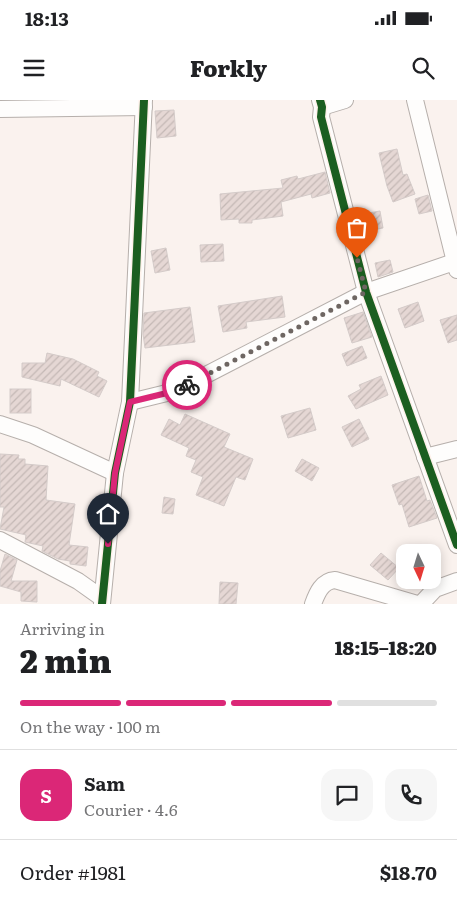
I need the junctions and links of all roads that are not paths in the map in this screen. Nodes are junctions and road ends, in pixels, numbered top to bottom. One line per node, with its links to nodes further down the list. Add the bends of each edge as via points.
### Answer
1 (345, 100): 4 (street)
2 (415, 100): 6 (street)
3 (144, 104): 5 (street); 8 (street)
4 (321, 104): 7 (street, via 321,118)
5 (0, 109)
6 (456, 265): 7 (street)
7 (366, 292): 8 (street, via 175,391); 11 (street)
8 (130, 402): 12 (street)
9 (0, 424): 12 (street, via 33,435)
10 (457, 449): 11 (street)
11 (425, 457): 14 (street)
12 (115, 473): 16 (street)
13 (0, 540): 16 (street, via 78,581)
14 (457, 545)
15 (457, 581): 19 (street, via 435,589)
16 (102, 601)
17 (313, 604): 18 (street, via 328,580)
18 (417, 604)
19 (421, 604)

